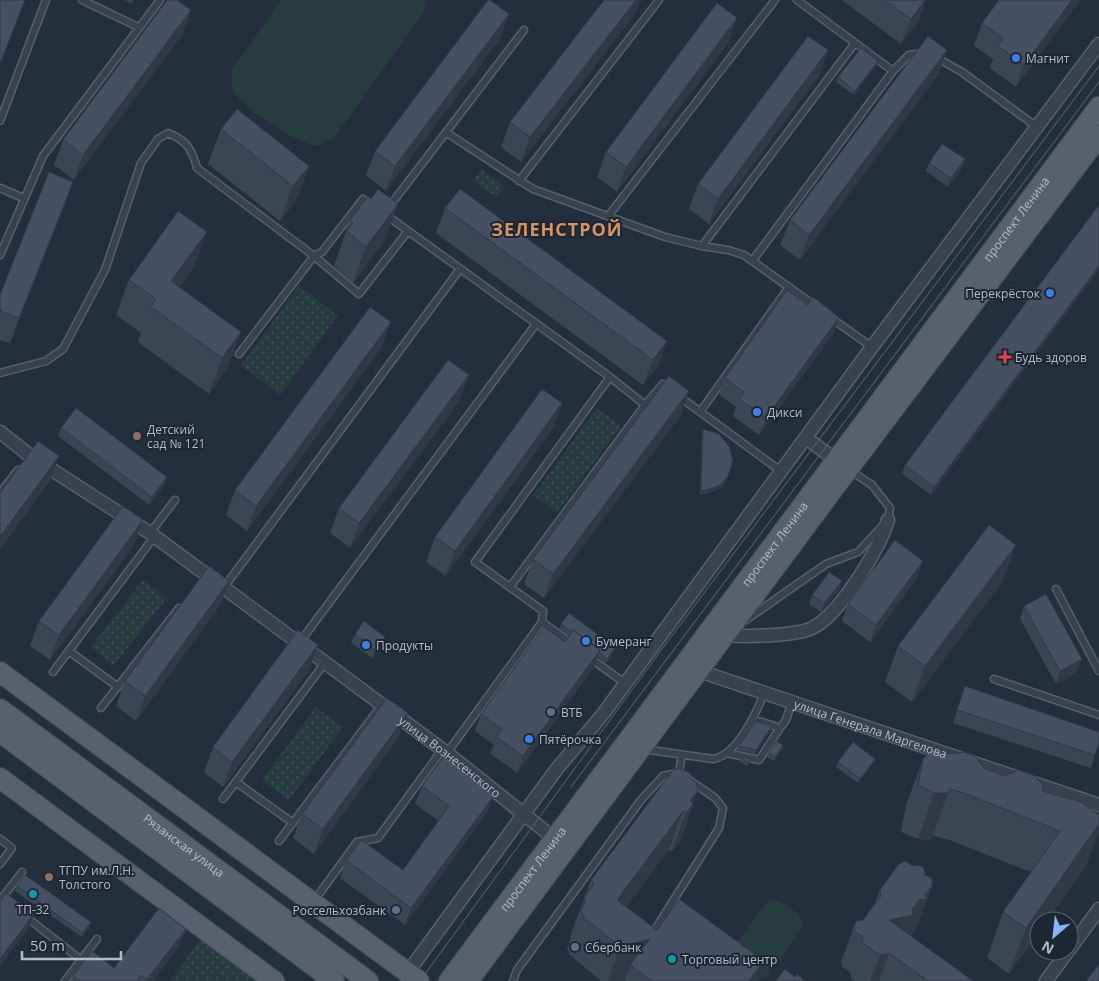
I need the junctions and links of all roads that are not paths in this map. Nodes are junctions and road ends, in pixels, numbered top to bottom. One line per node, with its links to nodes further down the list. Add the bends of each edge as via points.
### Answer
1 (46, 0): 13 (lane)
2 (82, 0): 7 (lane)
3 (160, 0): 7 (lane)
4 (659, 0): 17 (lane)
5 (775, 0): 21 (lane)
6 (797, 0): 9 (lane)
7 (138, 27): 19 (lane, via 43,156)
8 (524, 30): 15 (lane)
9 (855, 43): 11 (lane); 23 (lane)
10 (1099, 44): 14 (street)
11 (893, 71): 14 (lane, via 908,54 931,54 962,72); 26 (lane)
12 (1099, 107): 41 (main road, проспект Ленина)
13 (0, 121)
14 (1037, 127): 32 (street)
15 (447, 133): 17 (lane); 20 (lane)
16 (1099, 136): 41 (main road, проспект Ленина)
17 (519, 180): 21 (lane, via 533,189)
18 (0, 188): 19 (lane)
19 (23, 198): 24 (lane)
20 (384, 214): 22 (lane); 25 (lane, via 363,199 322,252)
21 (609, 215): 23 (lane, via 665,237)
22 (408, 231): 25 (lane, via 359,294); 27 (lane)
23 (702, 246): 26 (lane, via 735,251)
24 (0, 255)
25 (314, 256): 33 (lane); 34 (lane, via 197,168 190,147 168,132 158,139 141,163 105,270 62,349 46,361)
26 (753, 260): 28 (lane)
27 (460, 269): 31 (lane); 48 (lane)
28 (789, 287): 29 (lane); 37 (lane)
29 (819, 309)
30 (827, 314): 32 (lane)
31 (536, 324): 35 (lane); 53 (lane)
32 (872, 347): 39 (street)
33 (239, 354)
34 (0, 374)
35 (610, 377): 36 (lane); 47 (lane, via 475,562)
36 (645, 405): 37 (lane, via 663,384); 47 (lane)
37 (700, 412): 42 (lane)
38 (0, 432): 40 (street, улица Вознесенского)
39 (806, 438): 41 (street); 42 (street)
40 (29, 455): 43 (lane); 46 (street, улица Вознесенского)
41 (842, 464): 45 (lane, via 872,485 890,508); 52 (main road, проспект Ленина); 58 (main road, проспект Ленина)
42 (782, 472): 63 (street)
43 (0, 492)
44 (174, 500): 46 (lane)
45 (888, 520): 52 (lane, via 858,552 826,564); 52 (street, via 876,550 823,623 810,630 750,637)
46 (152, 535): 48 (street, улица Вознесенского, via 201,579); 55 (lane)
47 (510, 587): 51 (lane, via 543,611)
48 (223, 589): 53 (street, улица Вознесенского)
49 (1056, 589): 59 (lane)
50 (181, 605): 64 (lane)
51 (542, 622): 54 (lane); 75 (lane)
52 (725, 636): 58 (main road, проспект Ленина)
53 (298, 645): 57 (street, улица Вознесенского)
54 (580, 650)
55 (69, 651): 61 (lane); 64 (lane)
56 (587, 655): 63 (lane)
57 (324, 664): 67 (street, улица Вознесенского); 80 (lane)
58 (692, 668): 65 (street, улица Генерала Маргелова); 74 (main road, проспект Ленина); 86 (main road, проспект Ленина)
59 (1099, 671)
60 (0, 672): 90 (main road)
61 (53, 672)
62 (994, 679): 70 (lane)
63 (626, 684): 83 (street)
64 (118, 687): 68 (lane)
65 (764, 693): 66 (street, улица Генерала Маргелова); 71 (lane)
66 (792, 702): 72 (lane); 82 (street, улица Генерала Маргелова)
67 (381, 706): 75 (street, улица Вознесенского); 84 (lane)
68 (101, 708)
69 (0, 709): 101 (main road, Рязанская улица)
70 (1099, 715)
71 (753, 719): 72 (lane); 76 (lane)
72 (780, 728): 76 (lane, via 759,760)
73 (0, 732): 100 (main road, Рязанская улица)
74 (642, 749): 77 (lane); 103 (main road, проспект Ленина)
75 (445, 752): 83 (street, улица Вознесенского); 90 (lane, via 378,838 357,842)
76 (727, 753): 77 (lane, via 713,759)
77 (682, 755): 78 (lane)
78 (679, 772): 93 (lane, via 724,808 719,828); 104 (lane, via 663,776 641,800 517,970)
79 (0, 778): 99 (main road)
80 (236, 782): 81 (lane); 84 (lane)
81 (223, 799)
82 (1099, 806)
83 (524, 814): 86 (street, улица Вознесенского); 97 (street)
84 (292, 823): 87 (lane)
85 (0, 838): 88 (lane, via 12,848)
86 (555, 839): 102 (main road, проспект Ленина)
87 (279, 841)
88 (0, 864)
89 (22, 872): 95 (lane, via 2,898)
90 (313, 902): 97 (main road)
91 (1099, 909): 92 (street)
92 (1079, 936)
93 (650, 937)
94 (98, 939): 95 (lane)
95 (81, 960): 98 (lane)
96 (1061, 961): 105 (street)
97 (413, 977)
98 (65, 981)
99 (274, 981)
100 (334, 981)
101 (368, 981)
102 (449, 981)
103 (468, 981)
104 (513, 981)
105 (1046, 981)

